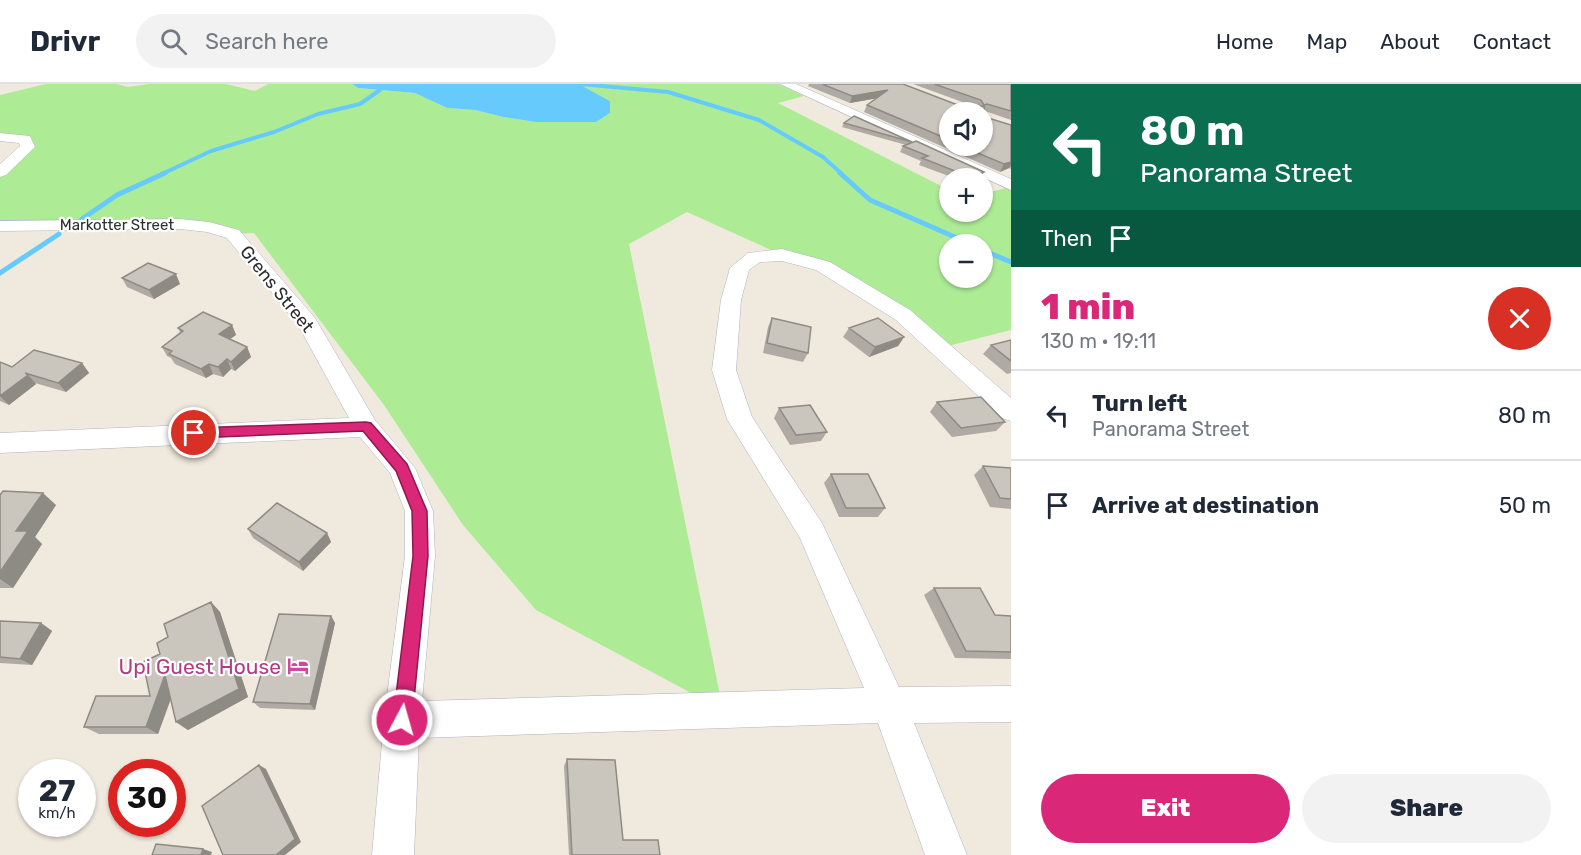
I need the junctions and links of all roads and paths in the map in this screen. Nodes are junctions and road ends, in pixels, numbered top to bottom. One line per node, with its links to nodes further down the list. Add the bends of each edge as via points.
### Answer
1 (786, 84): 4 (street)
2 (0, 136): 3 (street, via 26,140 28,147)
3 (0, 172)
4 (1011, 184)
5 (0, 226): 6 (street, Markotter Street, via 180,224)
6 (233, 234): 8 (street, Grens Street, via 307,323)
7 (1011, 412): 11 (street, via 903,315 839,274 782,255 755,257 740,268 731,300 724,370 740,419 813,532)
8 (366, 427): 9 (street); 12 (street, Grens Street, via 402,468 419,511 420,556)
9 (0, 443)
10 (1011, 704): 11 (street)
11 (889, 705): 12 (street); 14 (street)
12 (402, 720): 13 (street, Grens Street)
13 (393, 855)
14 (946, 855)

